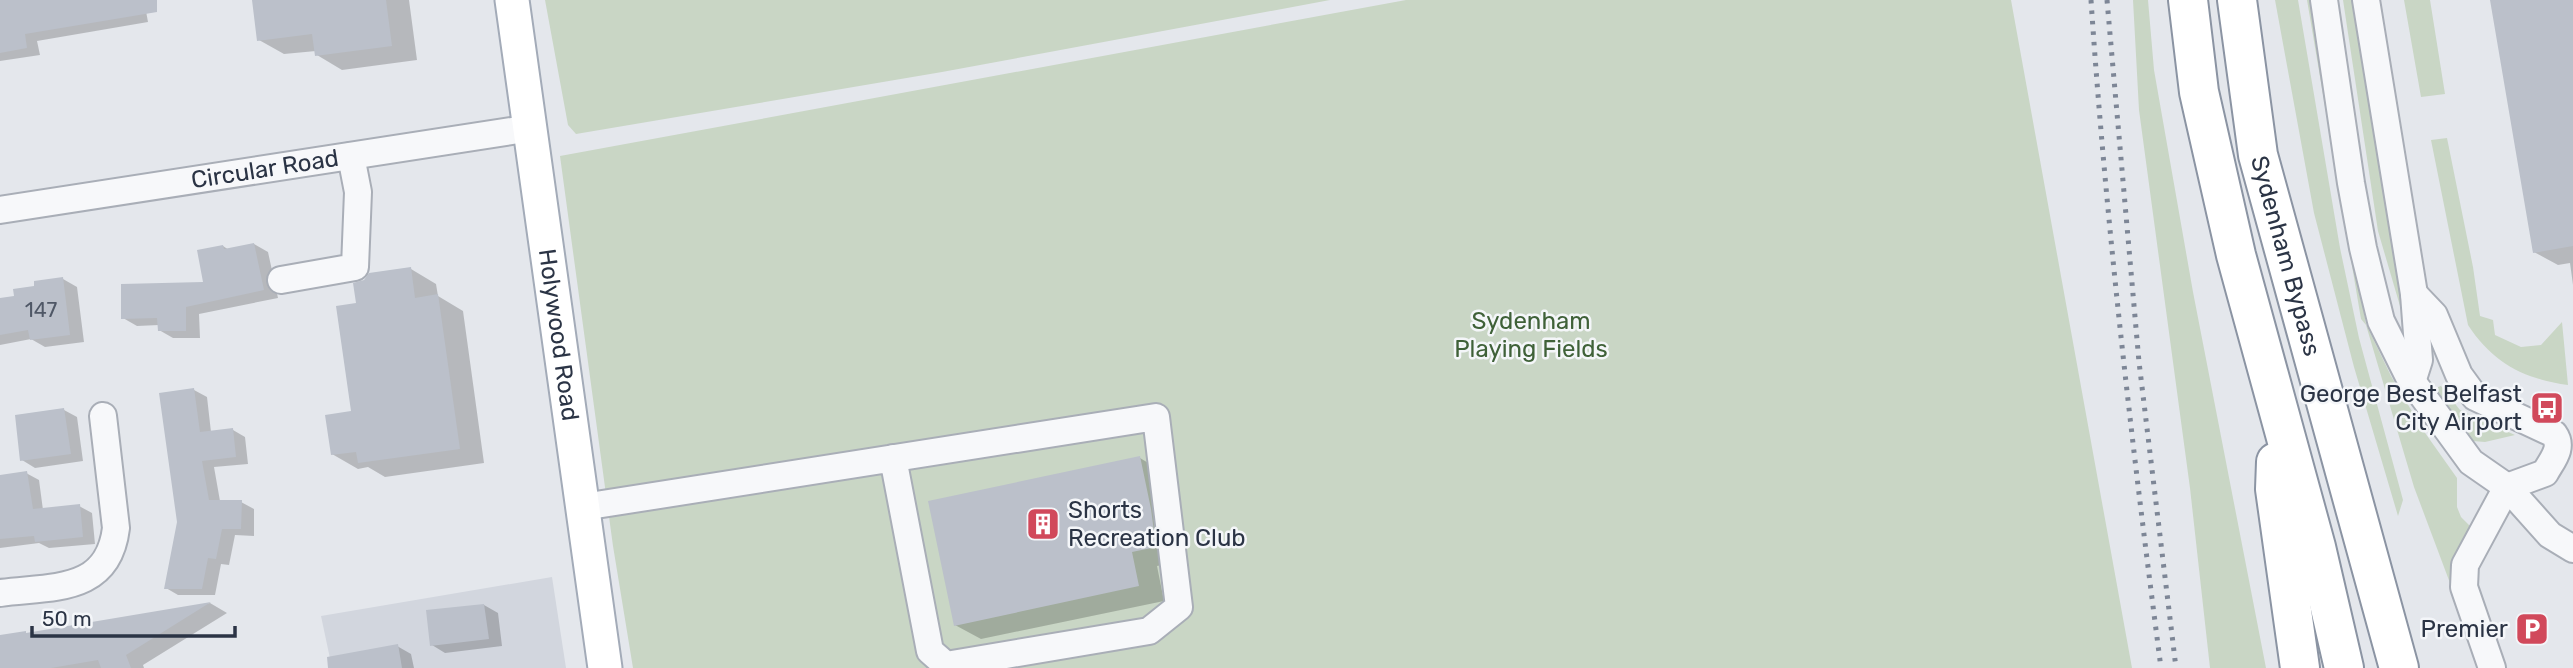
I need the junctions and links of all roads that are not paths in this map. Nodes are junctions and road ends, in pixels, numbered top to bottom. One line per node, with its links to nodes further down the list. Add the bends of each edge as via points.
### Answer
1 (512, 0): 6 (main road, Holywood Road)
2 (2188, 0): 12 (highway, Sydenham Bypass, via 2202,105)
3 (2237, 0): 22 (highway, Sydenham Bypass, via 2258,155)
4 (2324, 0): 11 (street, via 2363,248 2381,321)
5 (2366, 0): 10 (street)
6 (531, 128): 7 (street, Circular Road); 16 (main road, Holywood Road)
7 (351, 156): 8 (street, Circular Road); 9 (street, via 358,192 355,267)
8 (0, 210)
9 (281, 280)
10 (2413, 294): 11 (street, via 2419,360); 15 (street, via 2434,315 2459,375 2475,397 2558,440 2559,448 2545,473)
11 (2412, 382): 15 (street, via 2471,462)
12 (2278, 413): 20 (highway, via 2275,489); 21 (highway, Sydenham Bypass)
13 (103, 416): 18 (street, via 116,528 109,555 102,567 83,580)
14 (893, 458): 14 (street, via 930,651 946,665 1149,631 1179,607 1156,417); 16 (street)
15 (2507, 487): 17 (street, via 2550,535); 23 (street, via 2465,565 2464,587)
16 (583, 508): 19 (main road, Holywood Road)
17 (2573, 549)
18 (0, 593)
19 (605, 668)
20 (2300, 668)
21 (2344, 668)
22 (2399, 668)
23 (2492, 668)

